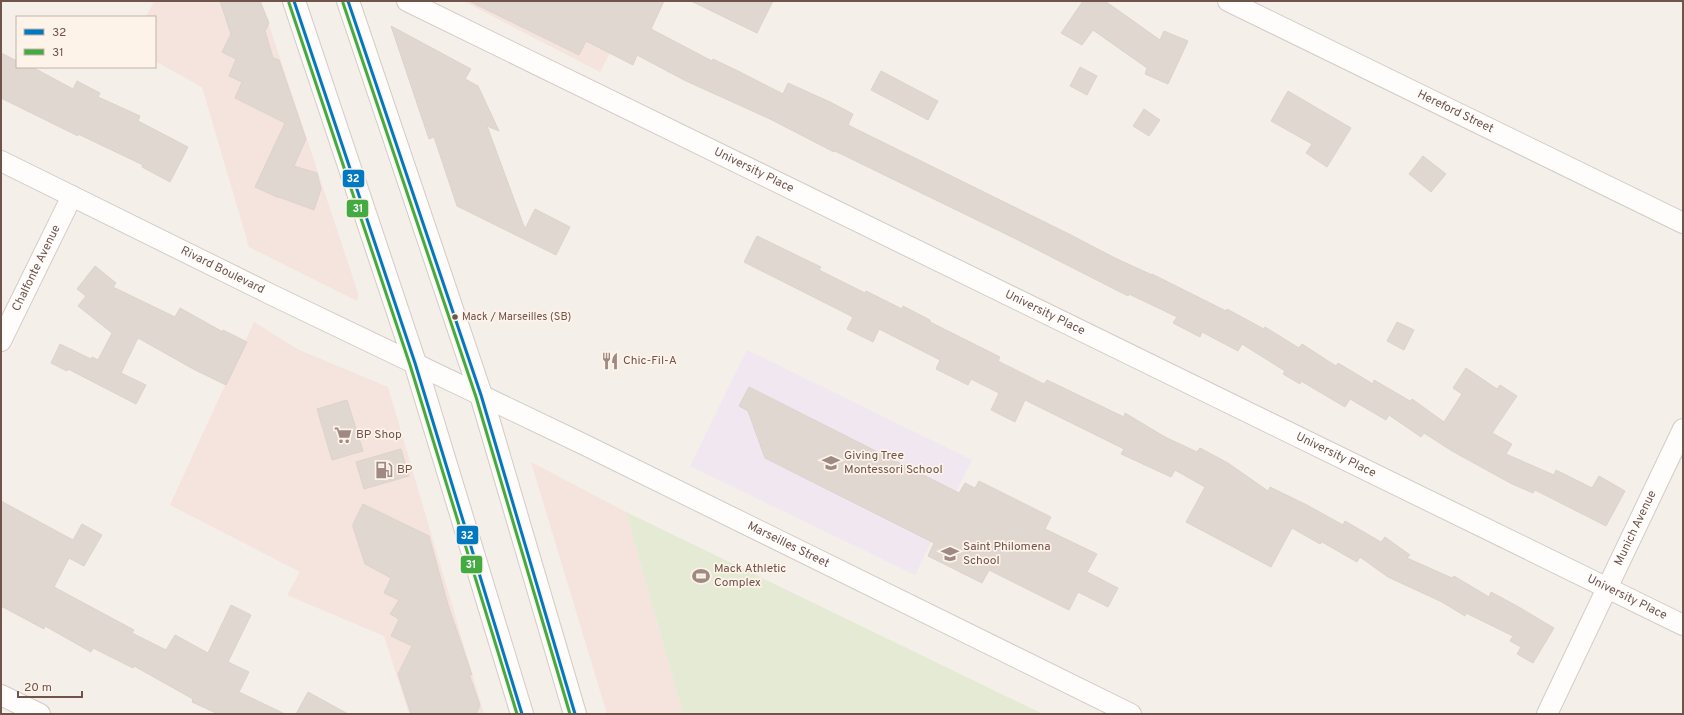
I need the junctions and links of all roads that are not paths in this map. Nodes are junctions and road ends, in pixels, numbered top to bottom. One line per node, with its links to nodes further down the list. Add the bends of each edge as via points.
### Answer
1 (294, 1): 9 (main road)
2 (348, 1): 11 (main road)
3 (407, 1): 13 (street, University Place)
4 (1228, 1): 7 (street, Hereford Street)
5 (1, 161): 6 (street, Rivard Boulevard)
6 (72, 196): 8 (street, Chalfonte Avenue); 9 (street, Rivard Boulevard)
7 (1683, 223)
8 (1, 340)
9 (415, 363): 10 (street, Rivard Boulevard); 17 (main road)
10 (445, 378): 11 (street, Marseilles Street)
11 (481, 395): 18 (main road); 19 (street, Marseilles Street)
12 (1683, 429): 13 (street, Munich Avenue)
13 (1607, 587): 14 (street, University Place); 20 (street, Munich Avenue)
14 (1683, 625)
15 (1, 695): 16 (street)
16 (40, 714)
17 (522, 714)
18 (575, 714)
19 (1131, 714)
20 (1547, 714)

